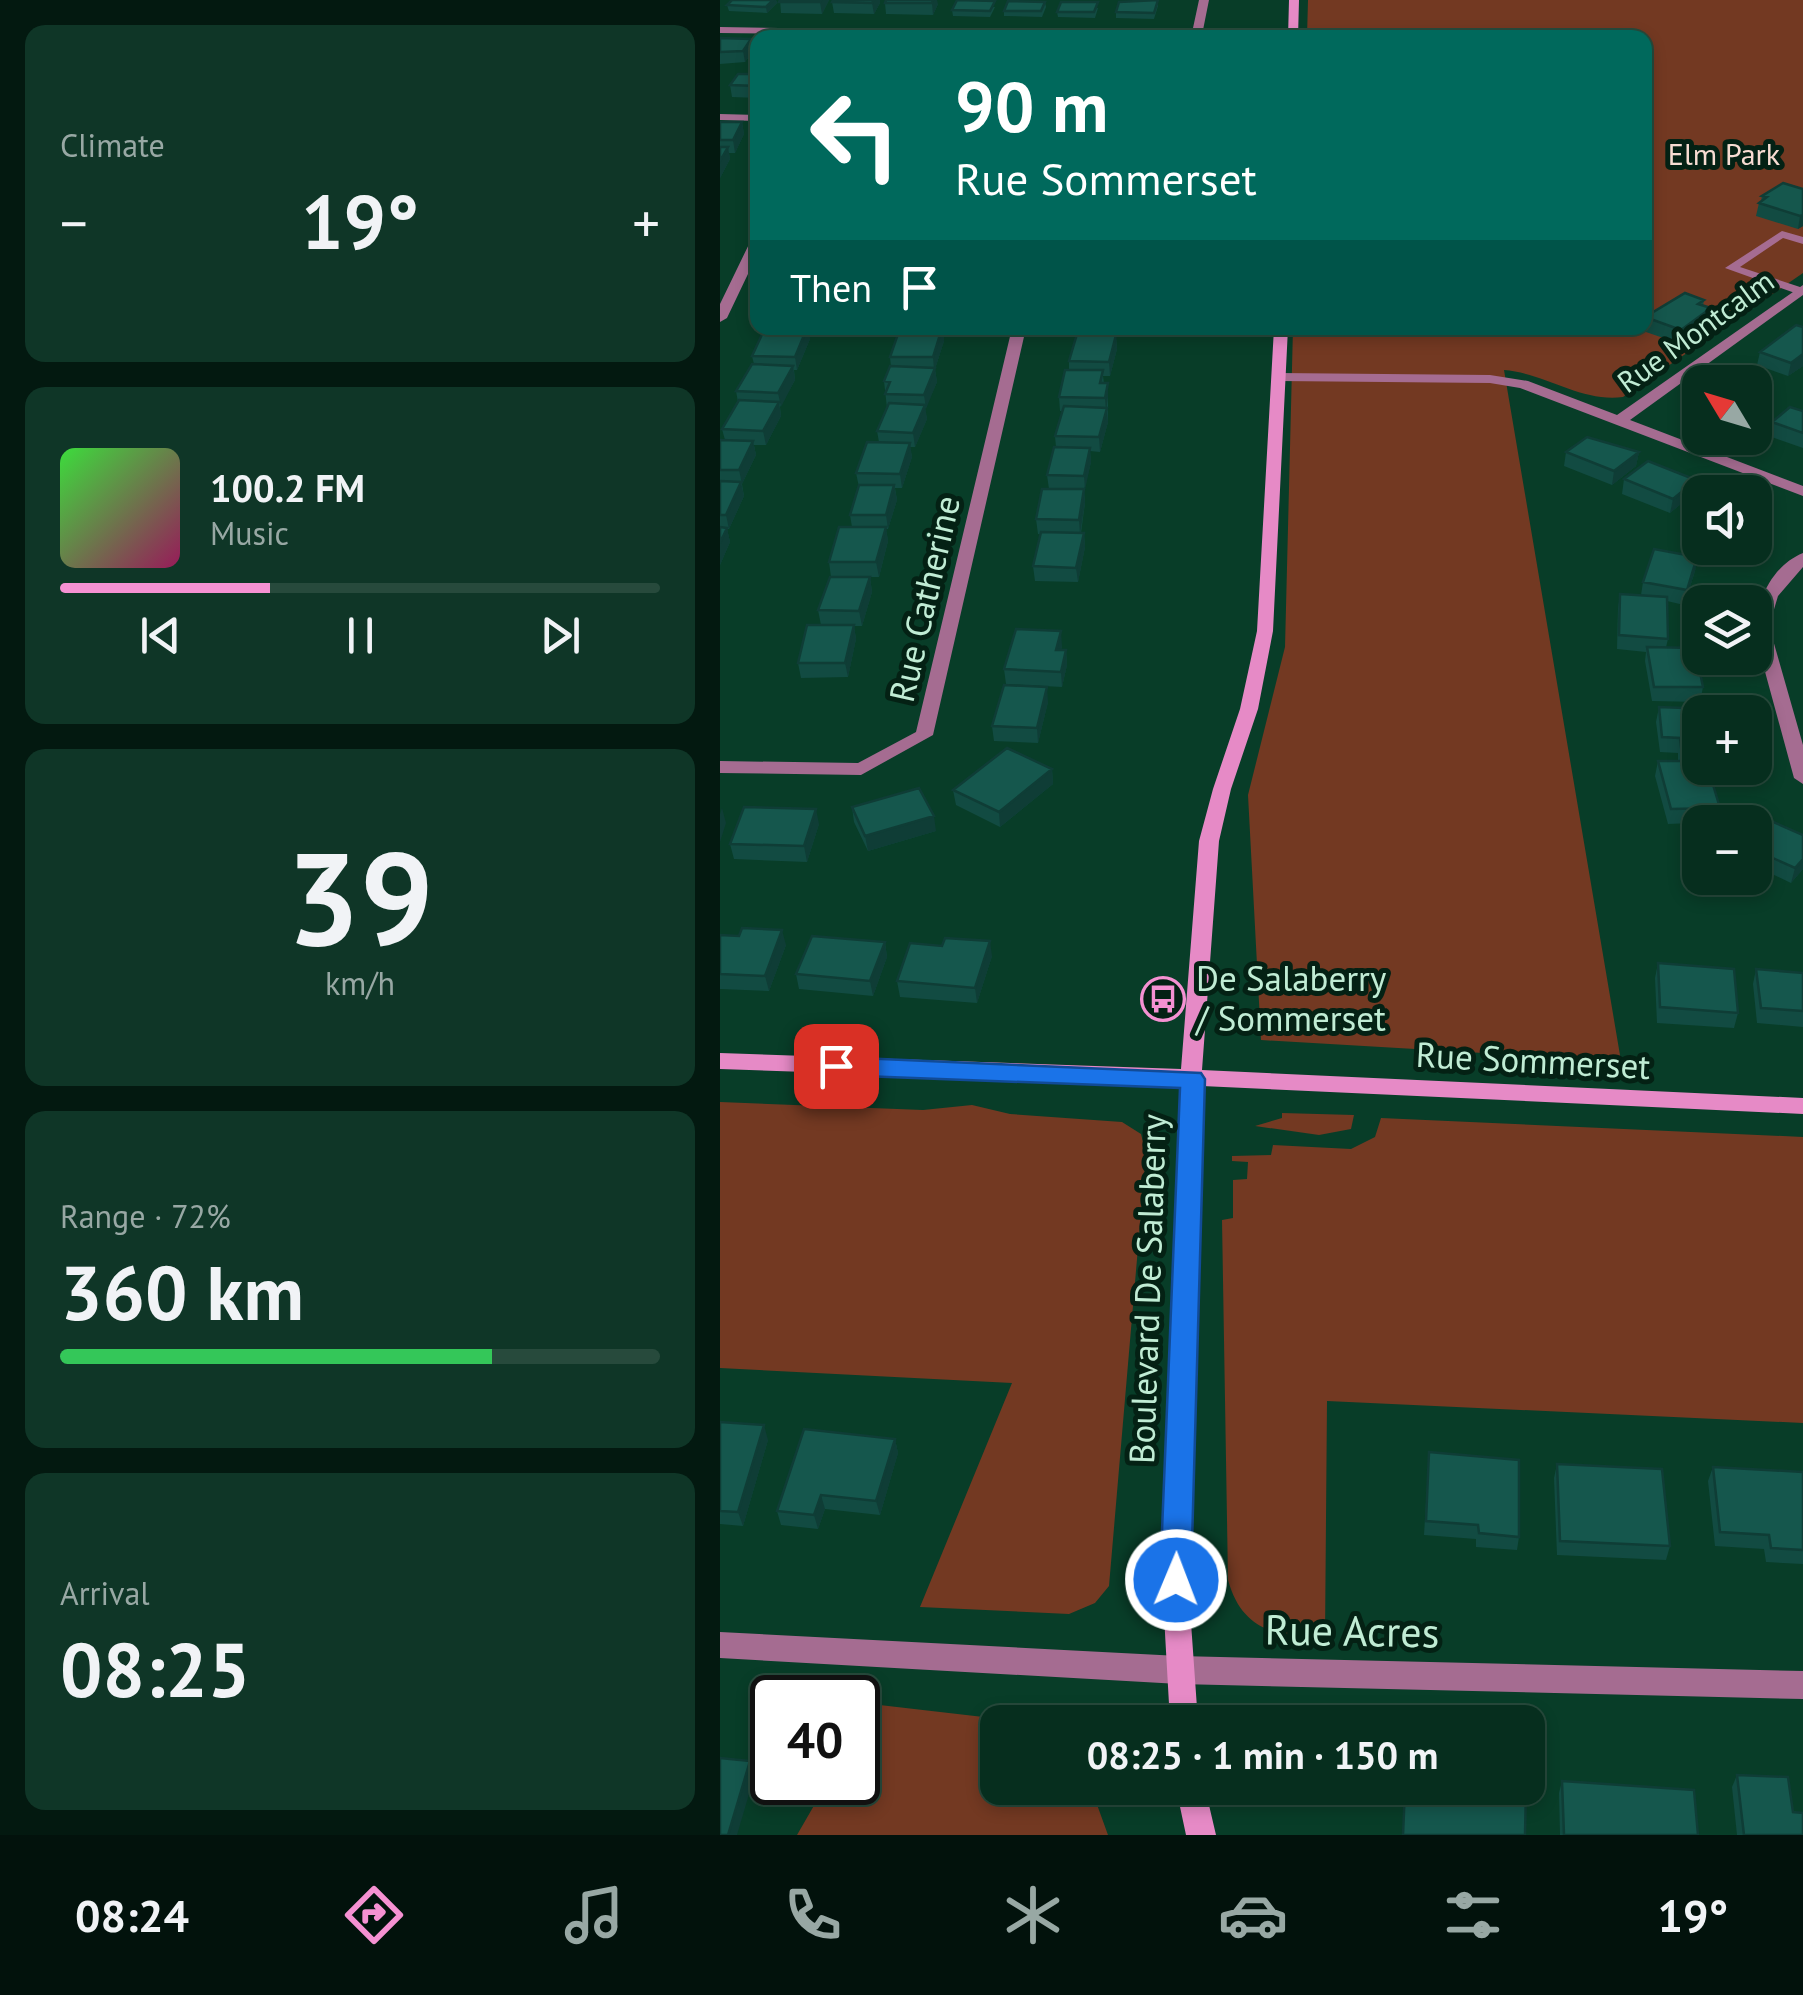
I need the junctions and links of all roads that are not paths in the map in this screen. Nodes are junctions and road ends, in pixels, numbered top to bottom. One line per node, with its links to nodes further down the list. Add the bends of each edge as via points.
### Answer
1 (1204, 0): 5 (street)
2 (1294, 0): 6 (street)
3 (720, 30): 4 (street)
4 (750, 30)
5 (1196, 30)
6 (1293, 30)
7 (720, 117): 8 (street)
8 (750, 118)
9 (1803, 241): 11 (lane, via 1782,234 1731,268)
10 (750, 255): 14 (street)
11 (1801, 290): 12 (street, Rue Montcalm)
12 (1780, 305): 13 (street); 18 (street, Rue Montcalm)
13 (1803, 312)
14 (720, 318)
15 (1017, 335): 21 (street, Rue Catherine, via 924,735 862,769)
16 (1281, 335): 17 (street, Boulevard De Salaberry)
17 (1279, 377): 18 (street, via 1509,382); 24 (street, Boulevard De Salaberry, via 1265,631 1250,709 1209,841)
18 (1620, 420): 19 (street)
19 (1803, 492)
20 (1803, 558): 22 (street, via 1775,585 1761,626)
21 (720, 766)
22 (1803, 778)
23 (720, 1061): 24 (street, Rue Sommerset)
24 (1193, 1079): 25 (street, Rue Sommerset); 27 (street, Boulevard De Salaberry, via 1177,1502)
25 (1803, 1106)
26 (720, 1646): 27 (street, Rue Acres)
27 (1179, 1670): 28 (street, Rue Acres); 29 (street, Boulevard De Salaberry)
28 (1803, 1686)
29 (1182, 1705)
30 (1195, 1805): 31 (street)
31 (1200, 1835)

